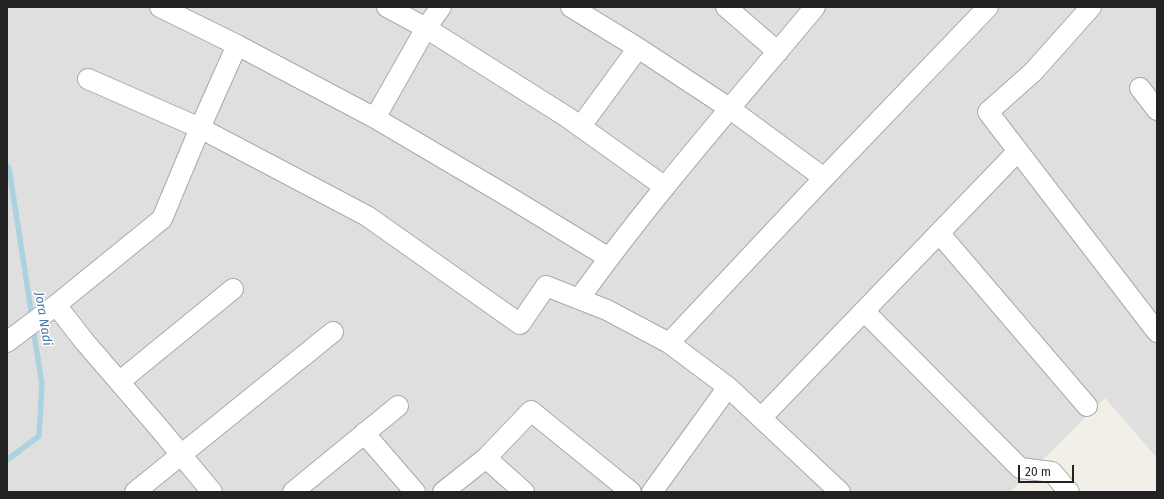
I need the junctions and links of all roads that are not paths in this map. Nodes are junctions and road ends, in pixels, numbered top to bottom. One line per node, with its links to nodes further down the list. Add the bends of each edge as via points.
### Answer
1 (160, 7): 10 (street)
2 (387, 7): 9 (street)
3 (441, 7): 9 (street)
4 (571, 7): 11 (street)
5 (726, 7): 12 (street)
6 (815, 7): 12 (street)
7 (988, 7): 21 (street)
8 (1091, 7): 20 (street, via 1033,72 988,112)
9 (426, 28): 17 (street); 18 (street)
10 (237, 46): 17 (street); 19 (street)
11 (638, 48): 15 (street); 18 (street)
12 (778, 52): 15 (street)
13 (88, 78): 19 (street)
14 (1140, 88): 16 (street)
15 (729, 108): 21 (street); 22 (street)
16 (1157, 110)
17 (375, 118): 24 (street)
18 (580, 126): 22 (street)
19 (200, 128): 26 (street, via 367,216 520,324 546,286); 27 (street, via 162,219)
20 (1018, 151): 23 (street); 30 (street)
21 (824, 178): 32 (street)
22 (665, 187): 24 (street)
23 (939, 233): 28 (street); 36 (street)
24 (609, 258): 26 (street)
25 (233, 288): 33 (street)
26 (580, 299): 32 (street, via 607,310)
27 (49, 310): 31 (street); 33 (street)
28 (864, 311): 37 (street); 50 (street, via 1020,468 1052,472)
29 (333, 332): 39 (street)
30 (1157, 332)
31 (7, 342)
32 (669, 343): 34 (street)
33 (119, 382): 39 (street)
34 (728, 387): 37 (street); 48 (street)
35 (398, 406): 38 (street)
36 (1088, 406)
37 (761, 418): 49 (street)
38 (364, 433): 43 (street); 44 (street)
39 (181, 455): 41 (street); 42 (street)
40 (486, 458): 45 (street); 46 (street); 47 (street, via 530,411)
41 (135, 492)
42 (212, 492)
43 (293, 492)
44 (415, 492)
45 (443, 492)
46 (524, 492)
47 (631, 492)
48 (652, 492)
49 (840, 492)
50 (1069, 492)

